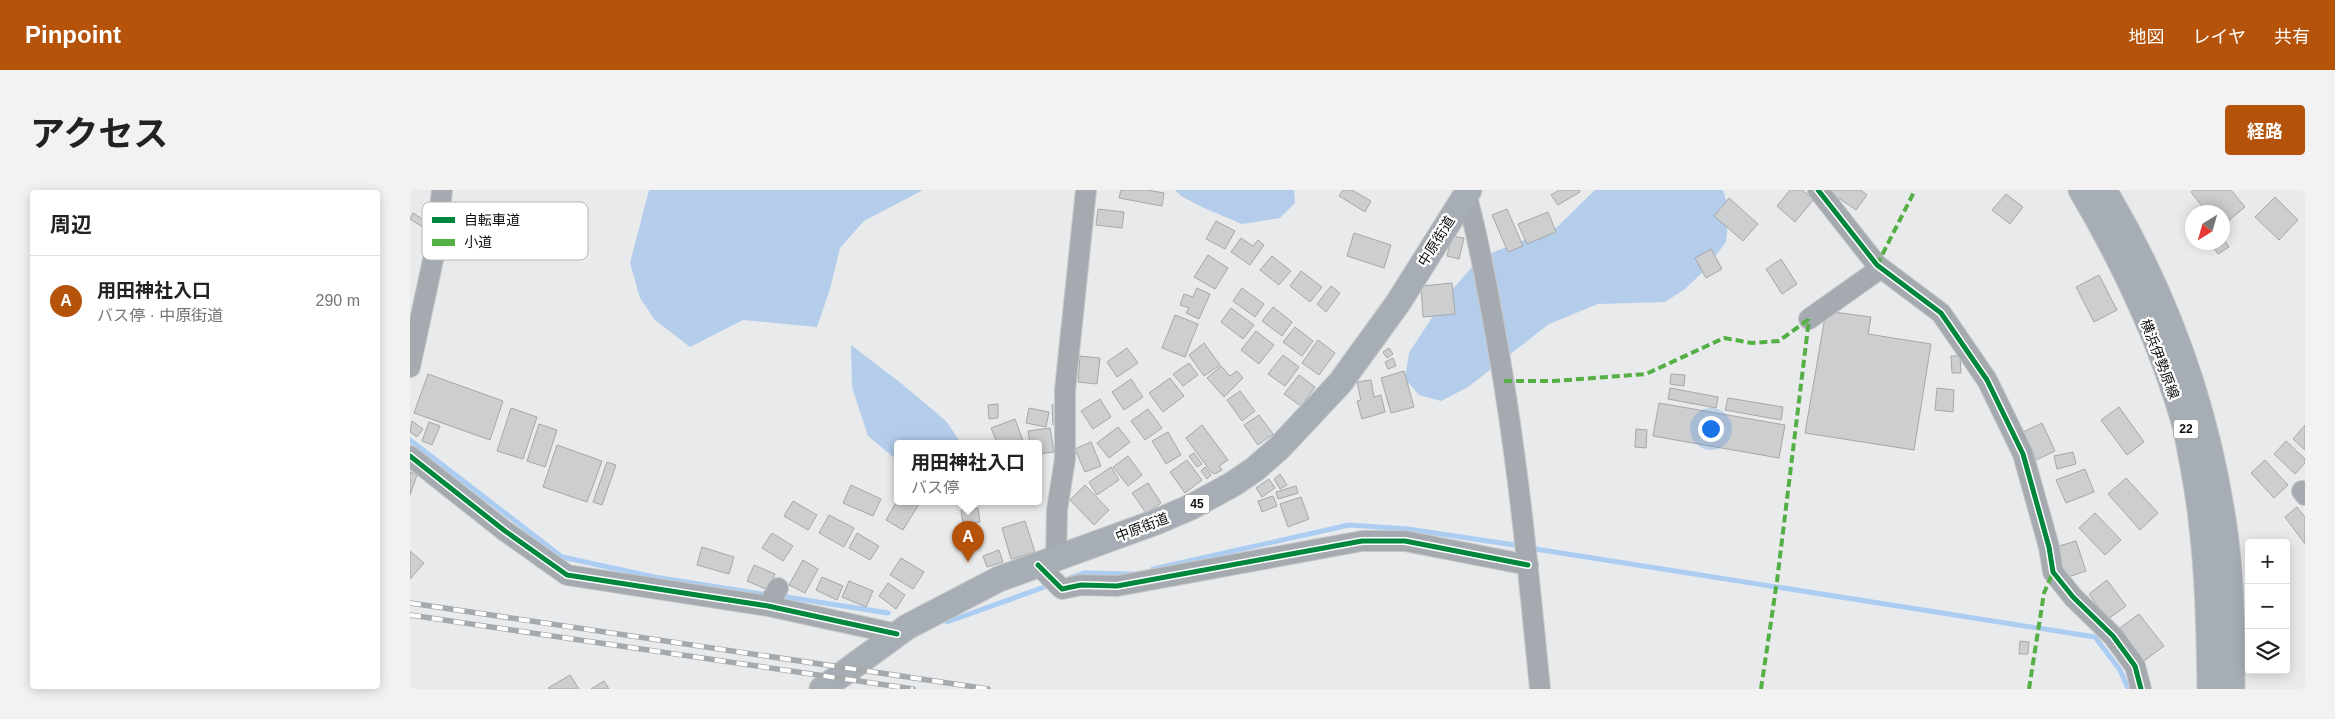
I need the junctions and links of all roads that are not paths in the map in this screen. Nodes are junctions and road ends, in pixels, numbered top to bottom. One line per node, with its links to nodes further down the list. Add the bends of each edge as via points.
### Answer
1 (1086, 190): 12 (street, via 1065,390 1065,459)
2 (1818, 190): 7 (street)
3 (2081, 190): 17 (main road, 横浜伊勢原線 / 22, via 2110,240 2162,357 2184,422 2202,516)
4 (2104, 190): 18 (main road, 横浜伊勢原線 / 22, via 2129,232 2179,341 2203,420 2224,519 2232,616)
5 (1467, 192): 11 (street, via 1504,381); 12 (main road, 中原街道 / 45, via 1398,303 1343,379 1278,448 1233,484 1192,507)
6 (433, 260): 9 (street)
7 (1881, 268): 8 (street); 16 (street, via 1941,314 1986,380 2022,454 2054,572 2073,597 2113,636 2135,666)
8 (1809, 319)
9 (410, 367)
10 (410, 456): 13 (street, via 567,575 772,598)
11 (1527, 556): 12 (street, via 1405,541 1362,541 1117,586 1081,585 1062,589); 15 (street)
12 (1047, 566): 13 (main road, 中原街道 / 45, via 999,579)
13 (897, 634): 14 (main road, 中原街道 / 45)
14 (822, 689)
15 (1540, 689)
16 (2142, 689)
17 (2210, 689)
18 (2232, 689)

